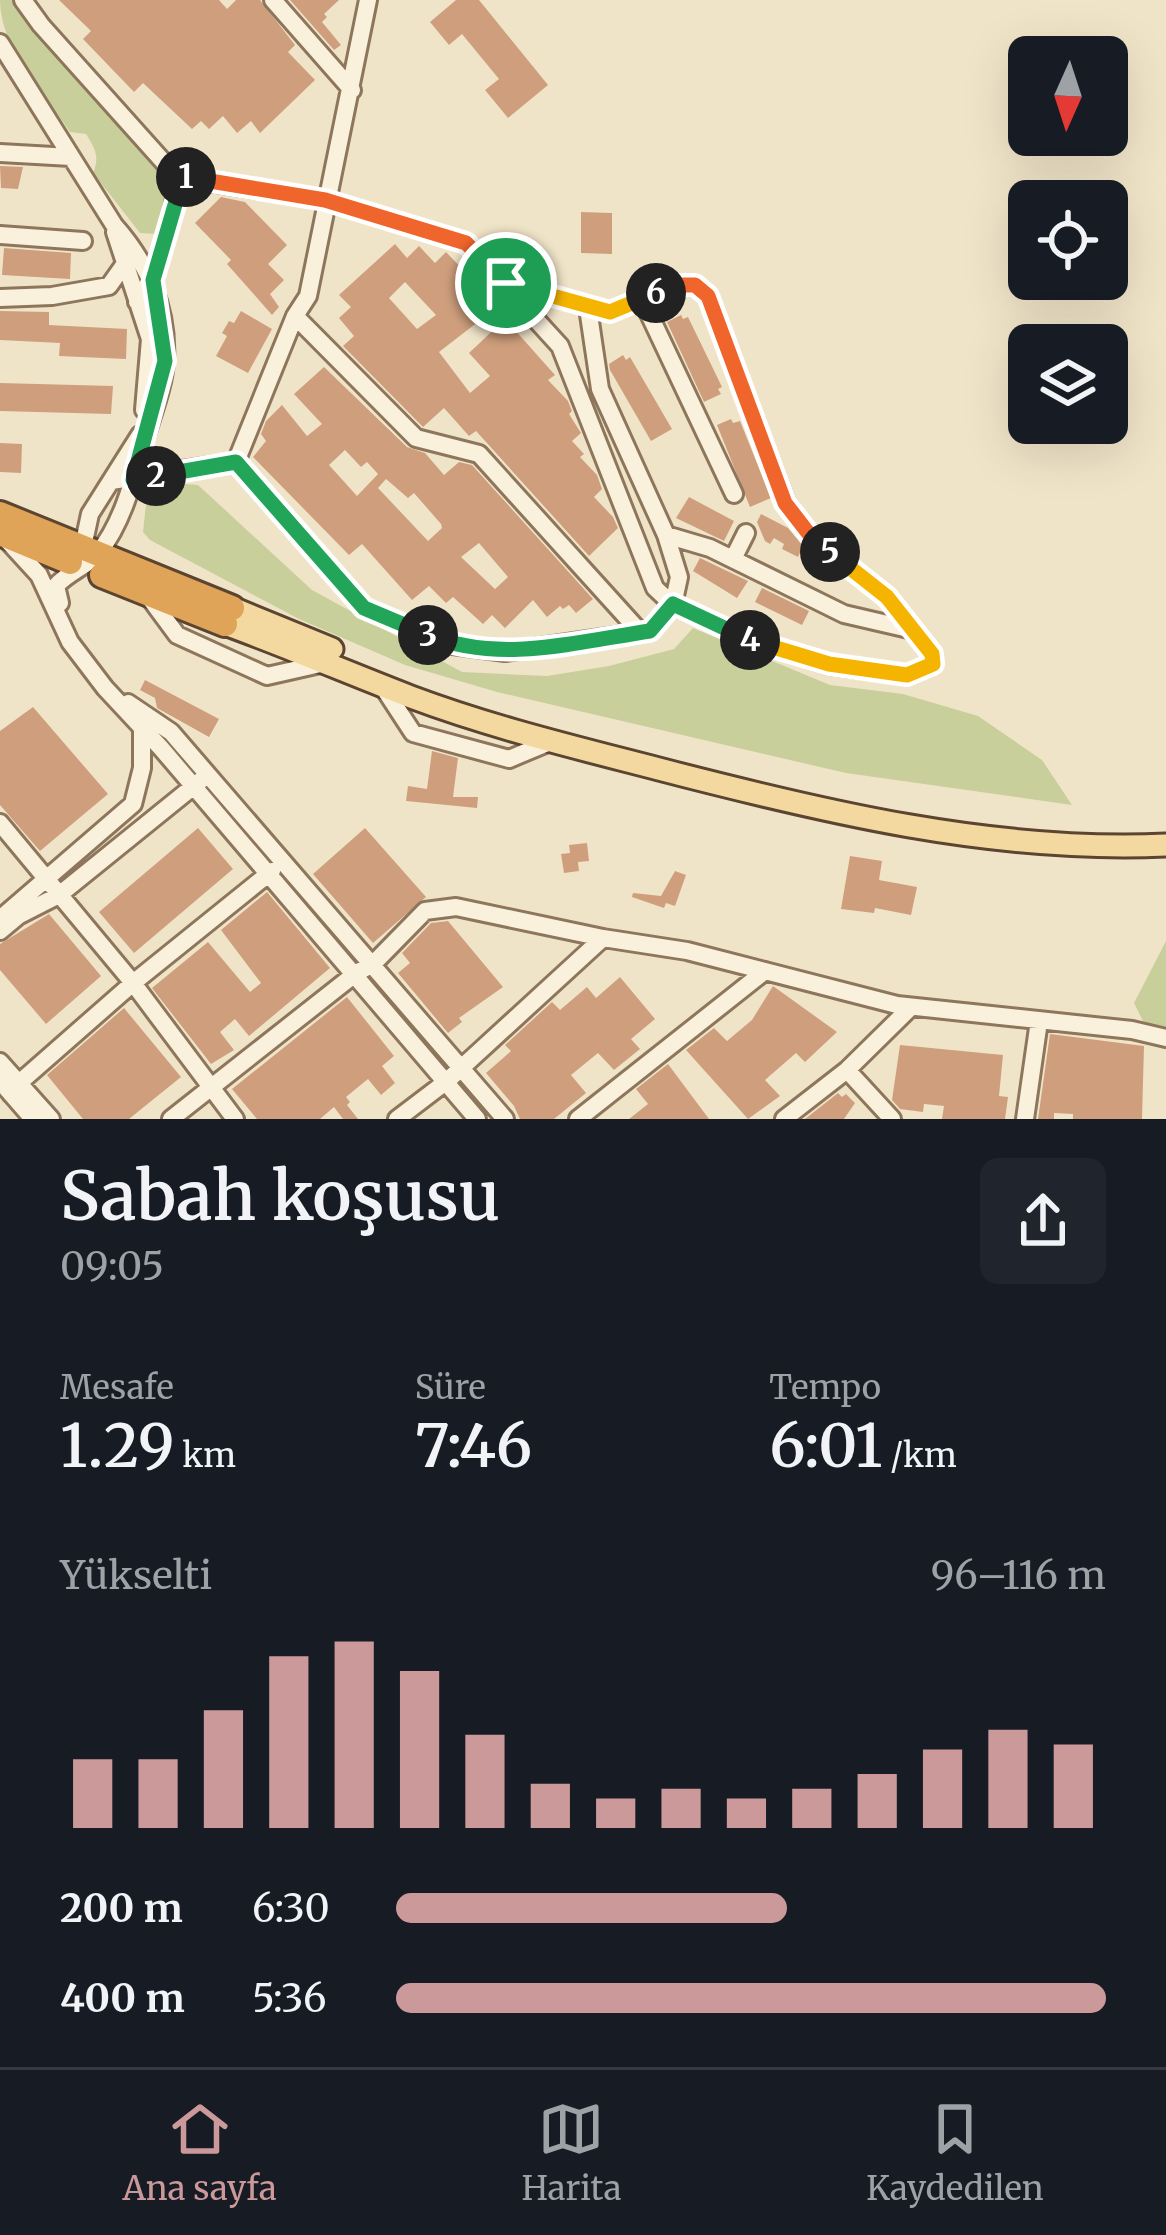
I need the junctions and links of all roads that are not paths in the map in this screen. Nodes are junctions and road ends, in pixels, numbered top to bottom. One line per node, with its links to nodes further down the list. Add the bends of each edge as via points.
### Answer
1 (23, 0): 10 (street)
2 (273, 0): 7 (street)
3 (368, 0): 7 (street)
4 (0, 43): 6 (street)
5 (0, 75): 6 (street)
6 (20, 76): 9 (street)
7 (352, 90): 11 (street)
8 (0, 153): 9 (street)
9 (70, 157): 15 (street)
10 (177, 176): 11 (street); 13 (street)
11 (325, 200): 17 (street, via 466,243); 22 (street, via 308,296)
12 (0, 236): 14 (street)
13 (162, 240): 15 (street); 16 (street)
14 (83, 241)
15 (130, 257): 16 (street); 18 (street, via 109,286); 20 (street)
16 (153, 280): 20 (street); 24 (street, via 165,361)
17 (506, 283): 21 (street); 34 (street, via 560,346 655,588)
18 (0, 298)
19 (641, 299): 21 (street, via 610,312); 26 (street); 36 (street, via 676,285 695,285 708,296 785,503)
20 (137, 302): 25 (street, via 150,339 142,433)
21 (588, 308): 30 (street, via 600,389)
22 (295, 316): 23 (street); 37 (street, via 416,438 479,454)
23 (236, 462): 24 (street); 37 (street, via 364,608 382,616 454,645 505,652)
24 (133, 480): 25 (street); 31 (street, via 118,520)
25 (111, 482): 31 (street, via 90,514)
26 (734, 494)
27 (0, 514): 31 (highway)
28 (0, 533): 31 (highway); 38 (street, via 39,575)
29 (746, 533): 32 (street)
30 (667, 535): 32 (street); 34 (street, via 679,577)
31 (87, 557): 33 (highway); 35 (highway); 38 (street, via 56,586)
32 (733, 559): 36 (street, via 844,614)
33 (146, 592): 35 (highway); 39 (street, via 177,635 267,676)
34 (673, 604): 36 (street, via 810,659 907,675 933,664); 37 (street)
35 (228, 616): 39 (main road); 46 (main road, via 532,722 778,786 950,817)
36 (913, 630)
37 (640, 632)
38 (70, 642): 41 (street)
39 (328, 662): 40 (main road)
40 (380, 684): 43 (main road); 43 (street, via 413,733 509,759)
41 (105, 688): 42 (street); 44 (street, via 171,732)
42 (142, 727): 44 (street); 49 (street, via 133,804)
43 (552, 741): 47 (main road, via 856,815 1054,843)
44 (201, 780): 48 (street); 50 (street)
45 (0, 823): 49 (street)
46 (1166, 832)
47 (1166, 845)
48 (275, 868): 54 (street); 56 (street); 57 (street)
49 (45, 880): 50 (street); 51 (street)
50 (59, 895): 52 (street); 57 (street)
51 (0, 919)
52 (0, 931)
53 (603, 938): 54 (street, via 455,908 425,911); 55 (street); 62 (street)
54 (374, 963): 56 (street); 62 (street)
55 (765, 971): 58 (street); 74 (street)
56 (355, 974): 64 (street); 66 (street)
57 (133, 983): 65 (street); 66 (street)
58 (911, 1007): 59 (street); 63 (street)
59 (1039, 1021): 60 (street); 77 (street)
60 (1166, 1038)
61 (0, 1062): 65 (street)
62 (460, 1066): 64 (street); 73 (street)
63 (847, 1070): 75 (street); 76 (street)
64 (447, 1082): 71 (street); 72 (street)
65 (10, 1086): 67 (street); 68 (street)
66 (209, 1088): 69 (street); 70 (street)
67 (33, 1119)
68 (51, 1119)
69 (171, 1119)
70 (235, 1119)
71 (397, 1119)
72 (477, 1119)
73 (505, 1119)
74 (578, 1119)
75 (784, 1119)
76 (892, 1119)
77 (1025, 1119)

